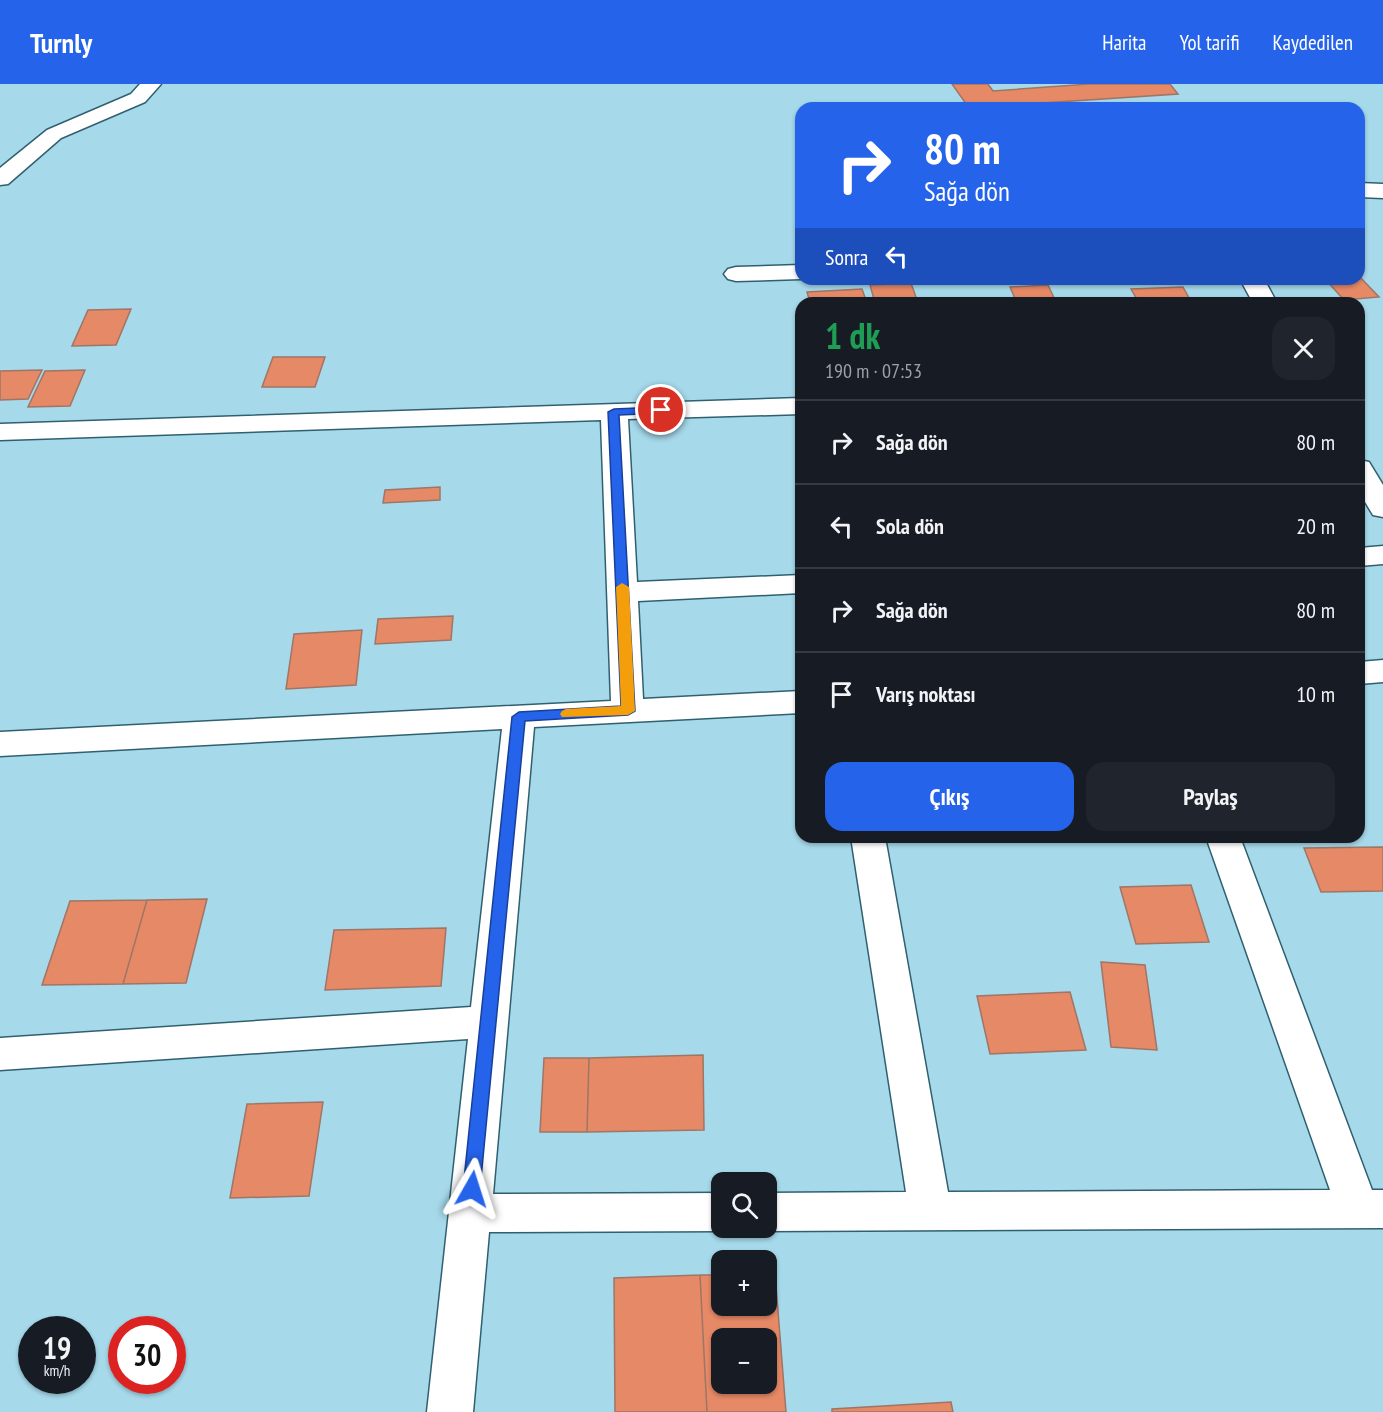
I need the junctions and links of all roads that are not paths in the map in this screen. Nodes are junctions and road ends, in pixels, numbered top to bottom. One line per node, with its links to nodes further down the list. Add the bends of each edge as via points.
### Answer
1 (151, 84): 2 (street, via 138,98 54,134)
2 (0, 179)
3 (1365, 190): 4 (street)
4 (1383, 190)
5 (795, 272): 6 (street)
6 (736, 274)
7 (795, 406): 8 (street)
8 (614, 412): 9 (street); 15 (street)
9 (0, 432)
10 (1365, 478): 11 (street)
11 (1383, 509)
12 (1383, 555): 13 (street)
13 (1365, 556)
14 (795, 584): 15 (street)
15 (623, 592): 19 (street)
16 (1383, 671): 17 (street)
17 (1365, 672)
18 (795, 702): 19 (street)
19 (628, 711): 20 (street)
20 (519, 717): 21 (street); 24 (street)
21 (0, 744)
22 (869, 843): 27 (street)
23 (1225, 843): 26 (street)
24 (489, 1022): 25 (street); 30 (street)
25 (0, 1054)
26 (1370, 1210): 27 (street)
27 (930, 1211): 29 (street)
28 (711, 1212): 30 (street)
29 (777, 1212)
30 (469, 1213): 31 (street)
31 (450, 1412)

